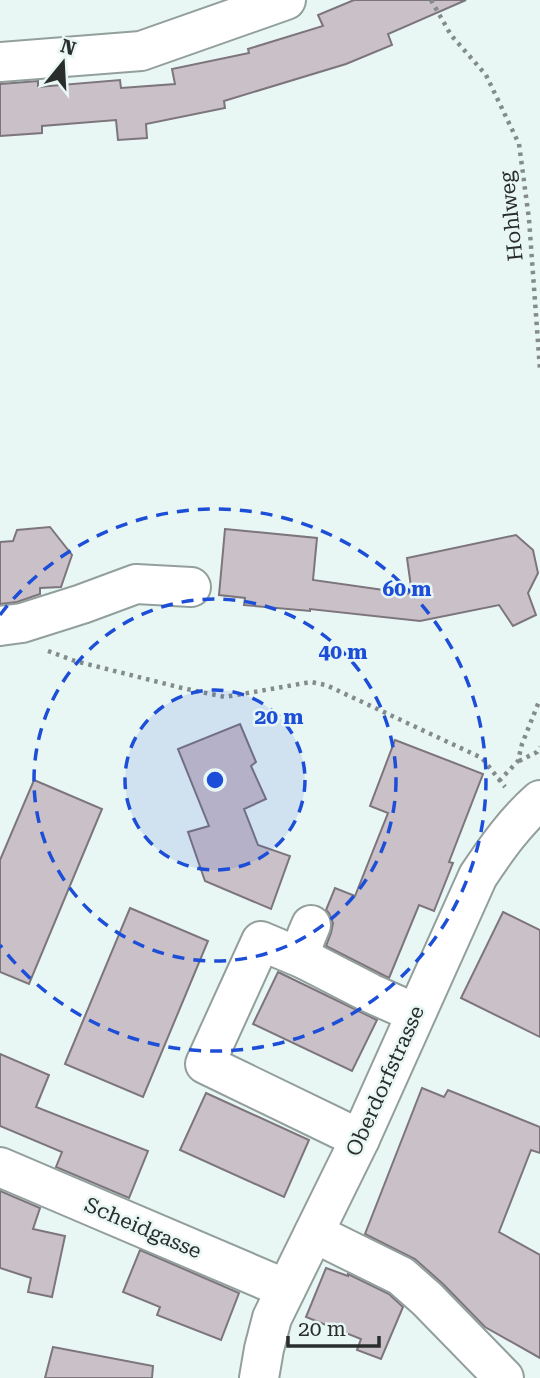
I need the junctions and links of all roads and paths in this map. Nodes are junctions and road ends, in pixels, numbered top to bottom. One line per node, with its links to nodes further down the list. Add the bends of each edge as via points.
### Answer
1 (286, 0): 3 (street, via 141,51)
2 (431, 0): 4 (path, Hohlweg, via 451,35 486,75 519,144)
3 (0, 62)
4 (540, 370)
5 (191, 587): 6 (street, via 136,584)
6 (11, 624): 10 (path, via 42,649 182,688 225,696 311,682 326,685 482,758)
7 (540, 699): 9 (path)
8 (540, 747): 9 (path)
9 (518, 761): 10 (path)
10 (499, 780): 11 (path)
11 (534, 806): 12 (street, Oberdorfstrasse, via 478,876)
12 (415, 1013): 13 (street, Oberdorfstrasse); 13 (street, via 370,993 309,943 261,942 205,1064)
13 (360, 1139): 15 (street, Oberdorfstrasse)
14 (0, 1167): 16 (street, Scheidgasse)
15 (314, 1233): 16 (street, Oberdorfstrasse); 17 (street, via 401,1276)
16 (286, 1289): 18 (street, Oberdorfstrasse, via 272,1318)
17 (496, 1375)
18 (259, 1378)

